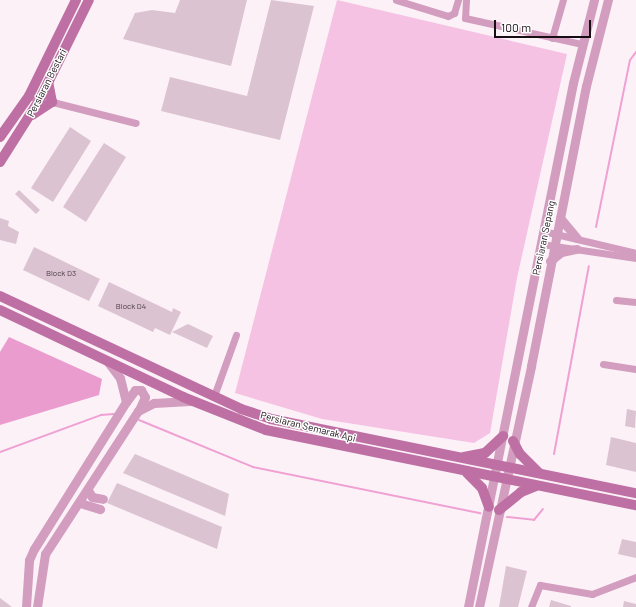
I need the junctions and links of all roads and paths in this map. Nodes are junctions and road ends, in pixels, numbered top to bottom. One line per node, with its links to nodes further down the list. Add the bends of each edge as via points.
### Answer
1 (76, 0): 11 (main road, Persiaran Bestari)
2 (89, 0): 12 (main road, Persiaran Bestari)
3 (396, 0): 4 (street, via 448,16 454,13)
4 (458, 0)
5 (466, 0): 9 (street, via 465,18)
6 (563, 0): 9 (street)
7 (594, 0): 10 (street, Persiaran Sepang)
8 (608, 0): 21 (street, Persiaran Sepang, via 586,86)
9 (552, 38): 10 (street)
10 (581, 44): 22 (street, Persiaran Sepang)
11 (38, 74): 13 (main road, Persiaran Bestari); 17 (main road, Persiaran Bestari)
12 (48, 82): 14 (main road, Persiaran Bestari); 15 (main road)
13 (29, 96): 14 (street); 17 (main road, Persiaran Bestari)
14 (40, 99): 15 (street); 16 (main road, Persiaran Bestari)
15 (52, 102): 16 (main road); 18 (street)
16 (30, 116): 20 (main road, Persiaran Bestari)
17 (14, 118): 19 (main road, Persiaran Bestari)
18 (136, 123)
19 (0, 137)
20 (0, 162)
21 (560, 218): 23 (street, Persiaran Sepang); 24 (street)
22 (543, 231): 23 (street); 25 (street, Persiaran Sepang)
23 (556, 233): 24 (street); 26 (street, Persiaran Sepang)
24 (577, 238): 28 (street)
25 (541, 244): 26 (street); 43 (street, Persiaran Sepang)
26 (554, 246): 27 (street); 30 (street, Persiaran Sepang)
27 (577, 250): 29 (street); 30 (street, via 561,252)
28 (636, 253)
29 (636, 258)
30 (550, 261): 44 (street, Persiaran Sepang, via 531,366)
31 (0, 296): 39 (main road, Persiaran Semarak Api)
32 (616, 300): 33 (street)
33 (636, 302)
34 (0, 310): 36 (main road, Persiaran Semarak Api)
35 (236, 335): 39 (street)
36 (108, 362): 40 (main road, Persiaran Semarak Api); 41 (street, via 120,378)
37 (603, 364): 38 (street)
38 (636, 369)
39 (214, 396): 45 (main road, Persiaran Semarak Api, via 241,409 294,425)
40 (191, 401): 42 (street, via 154,403); 48 (main road, Persiaran Semarak Api, via 233,419 300,439)
41 (126, 402): 42 (street, via 135,390 141,390 145,397); 61 (street, via 34,549 29,560)
42 (139, 410): 53 (street)
43 (503, 436): 45 (main road, via 480,455); 46 (street, Persiaran Sepang)
44 (513, 441): 47 (street, Persiaran Sepang); 49 (main road, via 520,454)
45 (456, 458): 46 (main road, Persiaran Semarak Api)
46 (497, 466): 47 (main road, Persiaran Semarak Api); 50 (street, Persiaran Sepang)
47 (508, 468): 49 (main road, Persiaran Semarak Api); 51 (street, Persiaran Sepang)
48 (466, 472): 50 (main road, Persiaran Semarak Api); 59 (main road, via 482,488)
49 (540, 475): 54 (main road, Persiaran Semarak Api)
50 (494, 478): 51 (main road, Persiaran Semarak Api); 59 (street, Persiaran Sepang)
51 (505, 480): 52 (main road, Persiaran Semarak Api); 59 (street, Persiaran Sepang)
52 (536, 486): 57 (main road, Persiaran Semarak Api); 59 (main road)
53 (88, 490): 55 (street, via 92,497); 56 (street)
54 (636, 493)
55 (103, 499)
56 (80, 503): 58 (street); 62 (street, via 45,554)
57 (636, 505)
58 (100, 509)
59 (494, 509): 63 (street); 64 (street)
60 (636, 577): 65 (street, via 592,594 540,585)
61 (26, 607)
62 (37, 607)
63 (468, 607)
64 (478, 607)
65 (531, 607)

